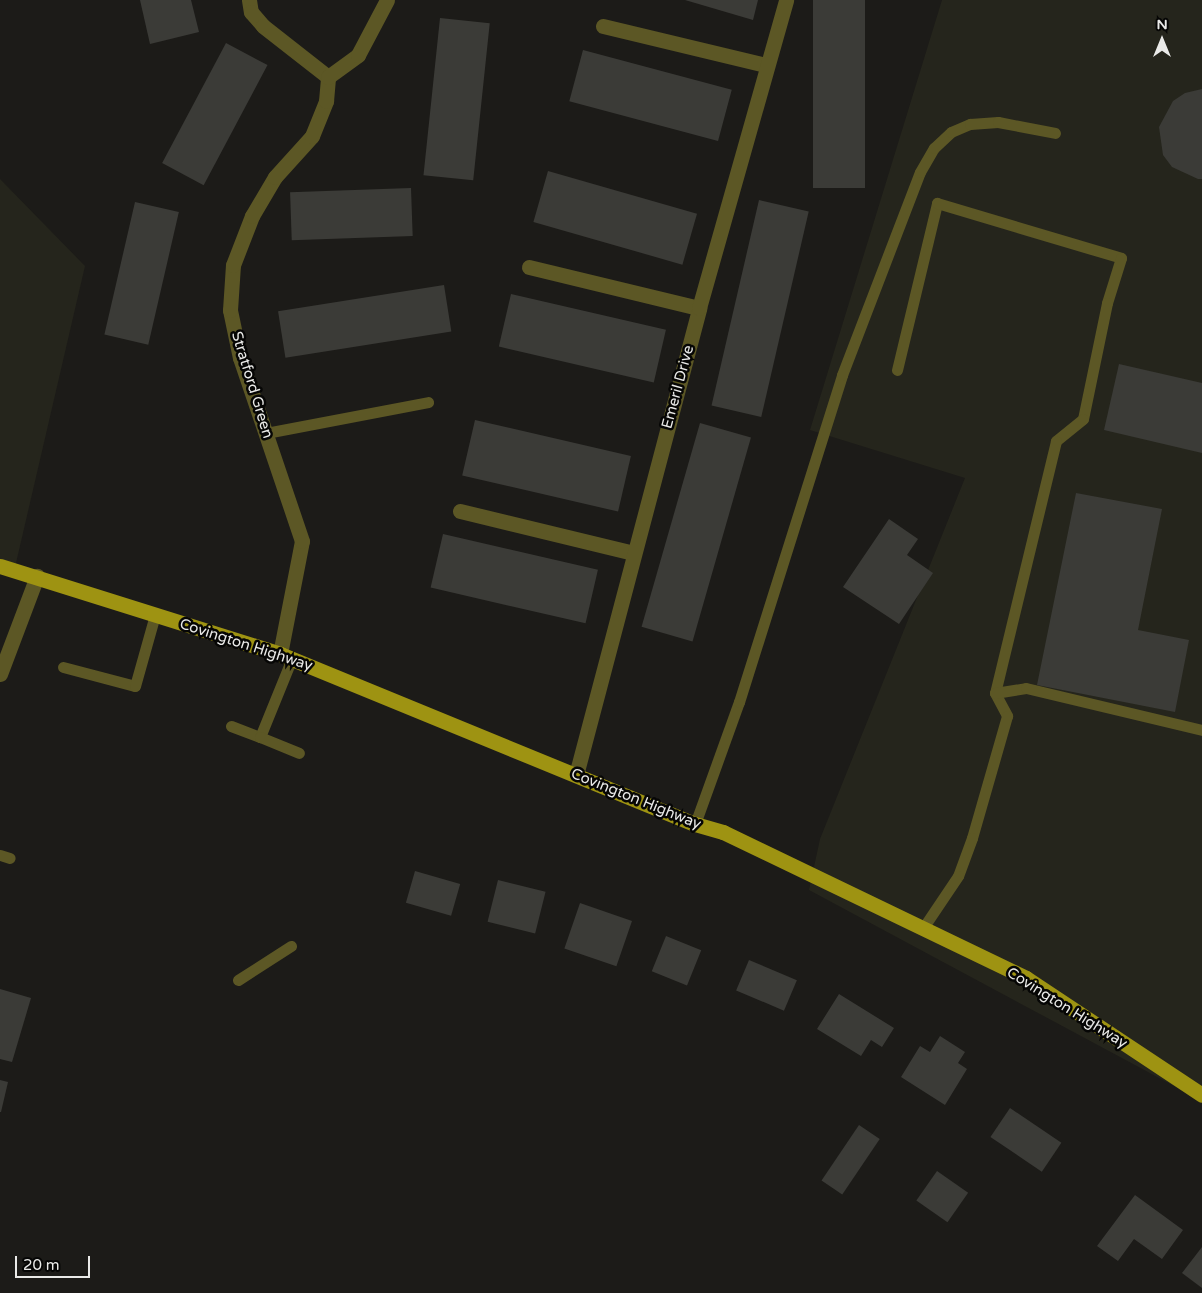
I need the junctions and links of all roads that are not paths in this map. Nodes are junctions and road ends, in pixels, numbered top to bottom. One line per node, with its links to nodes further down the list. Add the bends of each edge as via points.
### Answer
1 (249, 0): 6 (street, via 251,12 262,26)
2 (387, 0): 6 (street, via 358,55)
3 (786, 0): 5 (street, Emeril Drive)
4 (602, 26): 5 (street)
5 (766, 65): 9 (street, Emeril Drive)
6 (328, 77): 12 (street, Stratford Green, via 326,100 312,136 275,177 252,216 234,265 230,310 240,358)
7 (1054, 133): 27 (lane, via 998,122 970,124 945,137 934,148 920,172 842,375 739,702)
8 (529, 267): 9 (street)
9 (699, 308): 14 (street, Emeril Drive)
10 (897, 370): 21 (lane, via 937,203 1121,258 1107,303 1083,419 1056,440)
11 (428, 402): 12 (lane)
12 (266, 433): 18 (street, Stratford Green, via 302,541)
13 (460, 511): 14 (street)
14 (633, 553): 26 (street, Emeril Drive)
15 (0, 566): 16 (main road, Covington Highway)
16 (37, 576): 17 (main road, Covington Highway); 20 (street)
17 (155, 615): 18 (main road, Covington Highway); 19 (lane, via 135,686)
18 (286, 656): 24 (lane); 26 (main road, Covington Highway)
19 (63, 667)
20 (0, 674)
21 (995, 693): 23 (lane, via 1026,688); 28 (lane, via 1007,716 972,838 958,876)
22 (231, 726): 24 (lane)
23 (1202, 730)
24 (260, 736): 25 (lane)
25 (299, 753)
26 (576, 775): 27 (main road, Covington Highway)
27 (695, 824): 28 (main road, Covington Highway, via 723,832)
28 (922, 928): 31 (main road, Covington Highway, via 1026,978)
29 (291, 946): 30 (lane)
30 (238, 980)
31 (1202, 1095)

